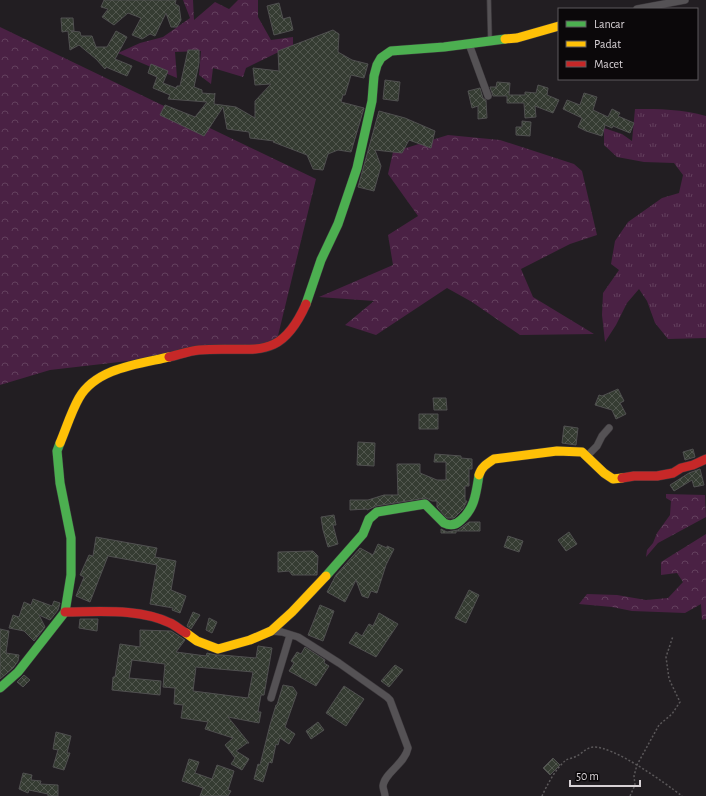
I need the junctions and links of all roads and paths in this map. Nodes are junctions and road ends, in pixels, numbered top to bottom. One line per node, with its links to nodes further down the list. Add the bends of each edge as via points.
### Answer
1 (489, 0): 5 (lane)
2 (685, 0): 3 (street)
3 (642, 8)
4 (558, 26): 5 (street, via 517,38)
5 (490, 42): 6 (street)
6 (469, 44): 7 (street); 11 (street, via 391,51 381,58 374,76 372,101 355,175 338,224 321,260 309,298 300,318 286,336 265,348 198,350 122,368 102,376 79,397 57,451 60,483 71,538 71,575)
7 (488, 96)
8 (609, 428): 9 (street)
9 (588, 456): 10 (street, via 604,473 614,479 673,473); 12 (street, via 570,450 494,459 480,472 476,495 469,513 457,524 447,525 425,504 377,512 368,519 362,534 327,575)
10 (706, 459)
11 (65, 612): 12 (street, via 139,613 171,623 197,641 218,649); 15 (street, via 18,672)
12 (271, 631): 13 (street)
13 (290, 635): 16 (street); 18 (street, via 298,637 339,663 390,700 408,748 407,755 385,780)
14 (673, 636): 17 (path, via 666,661 669,679 680,702 672,714 659,725)
15 (0, 688)
16 (271, 698)
17 (637, 765): 19 (path, via 606,750 593,747 583,750 562,764); 20 (path, via 635,785); 21 (path)
18 (385, 796)
19 (542, 796)
20 (630, 796)
21 (682, 796)

